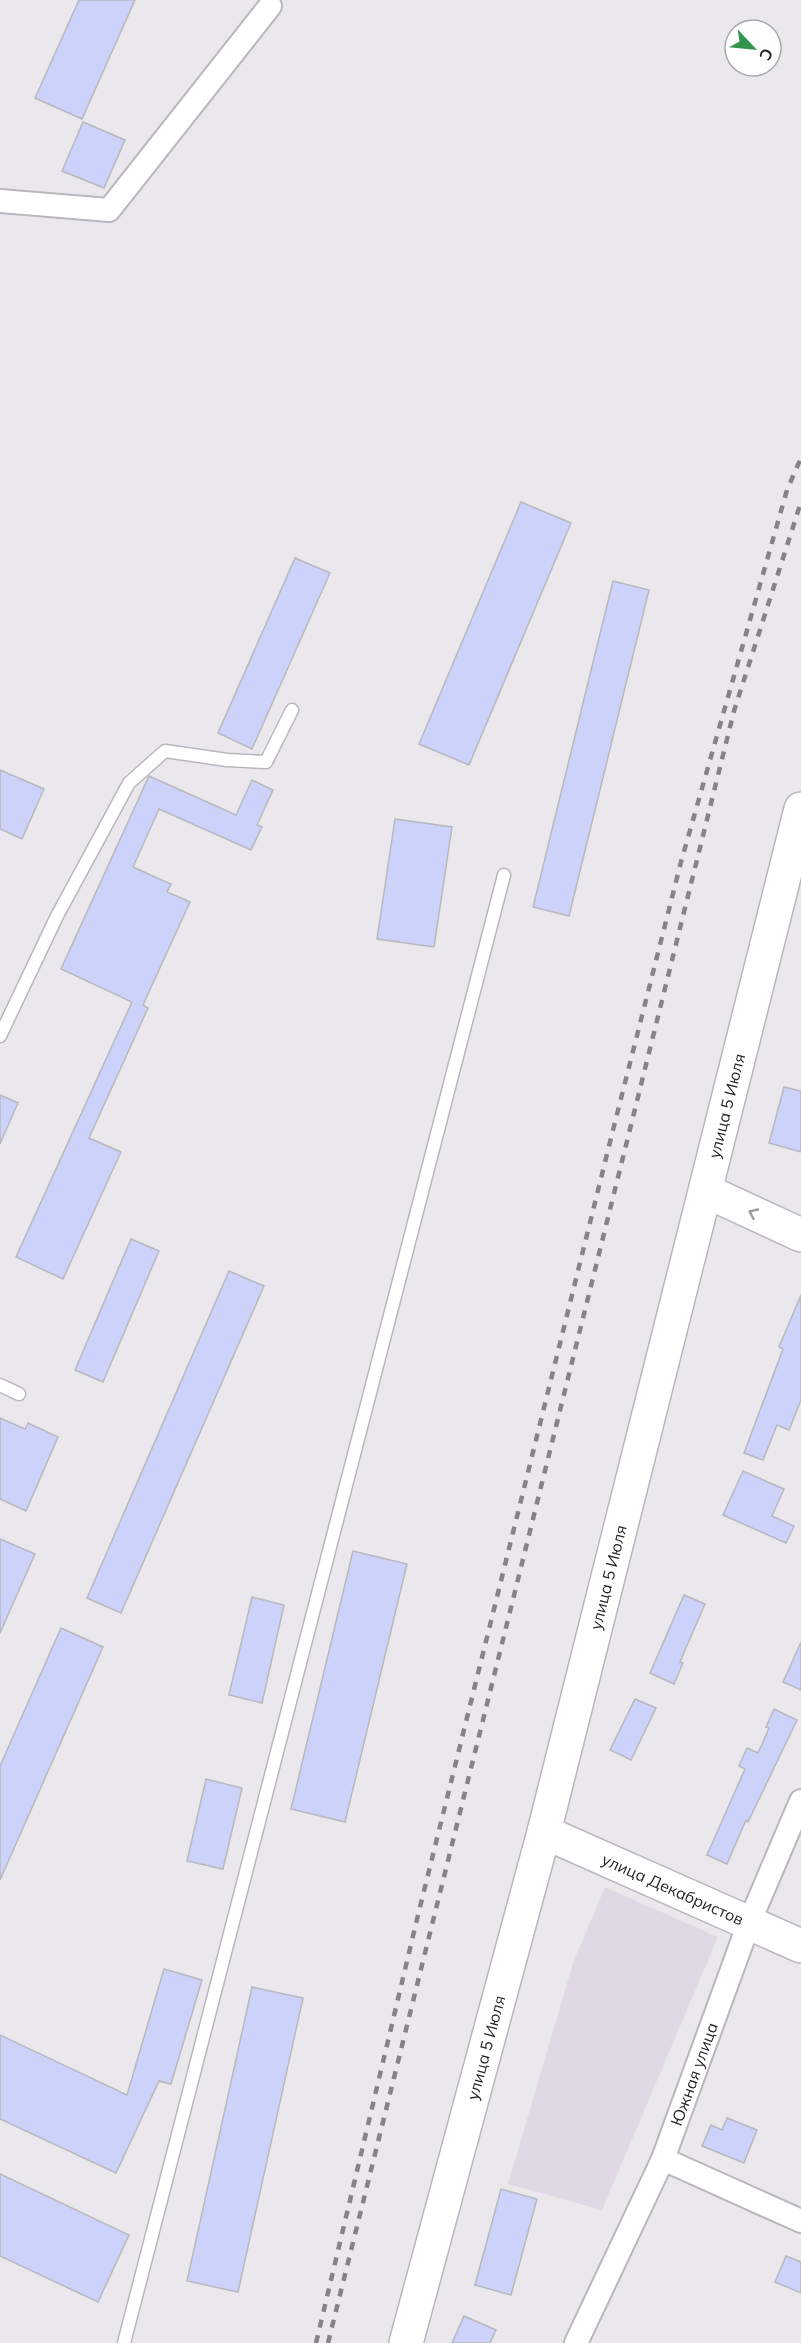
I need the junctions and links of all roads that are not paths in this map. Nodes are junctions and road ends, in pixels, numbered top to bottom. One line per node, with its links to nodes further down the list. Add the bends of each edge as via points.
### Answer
1 (270, 6): 2 (street, via 109,210)
2 (0, 201)
3 (292, 710): 6 (lane, via 266,762 165,751 129,783 57,916)
4 (801, 809): 7 (main road, улица 5 Июля)
5 (504, 875): 17 (lane)
6 (0, 1036)
7 (706, 1191): 8 (main road, one-way to 7); 12 (main road, улица 5 Июля)
8 (801, 1235)
9 (0, 1385): 10 (lane)
10 (19, 1394)
11 (801, 1801): 13 (street, Южная улица)
12 (544, 1832): 13 (main road, улица Декабристов); 18 (main road, улица 5 Июля)
13 (749, 1923): 14 (main road, улица Декабристов); 15 (street, Южная улица)
14 (801, 1946)
15 (663, 2159): 16 (street); 19 (street, Южная улица)
16 (801, 2221)
17 (124, 2343)
18 (406, 2343)
19 (576, 2343)

